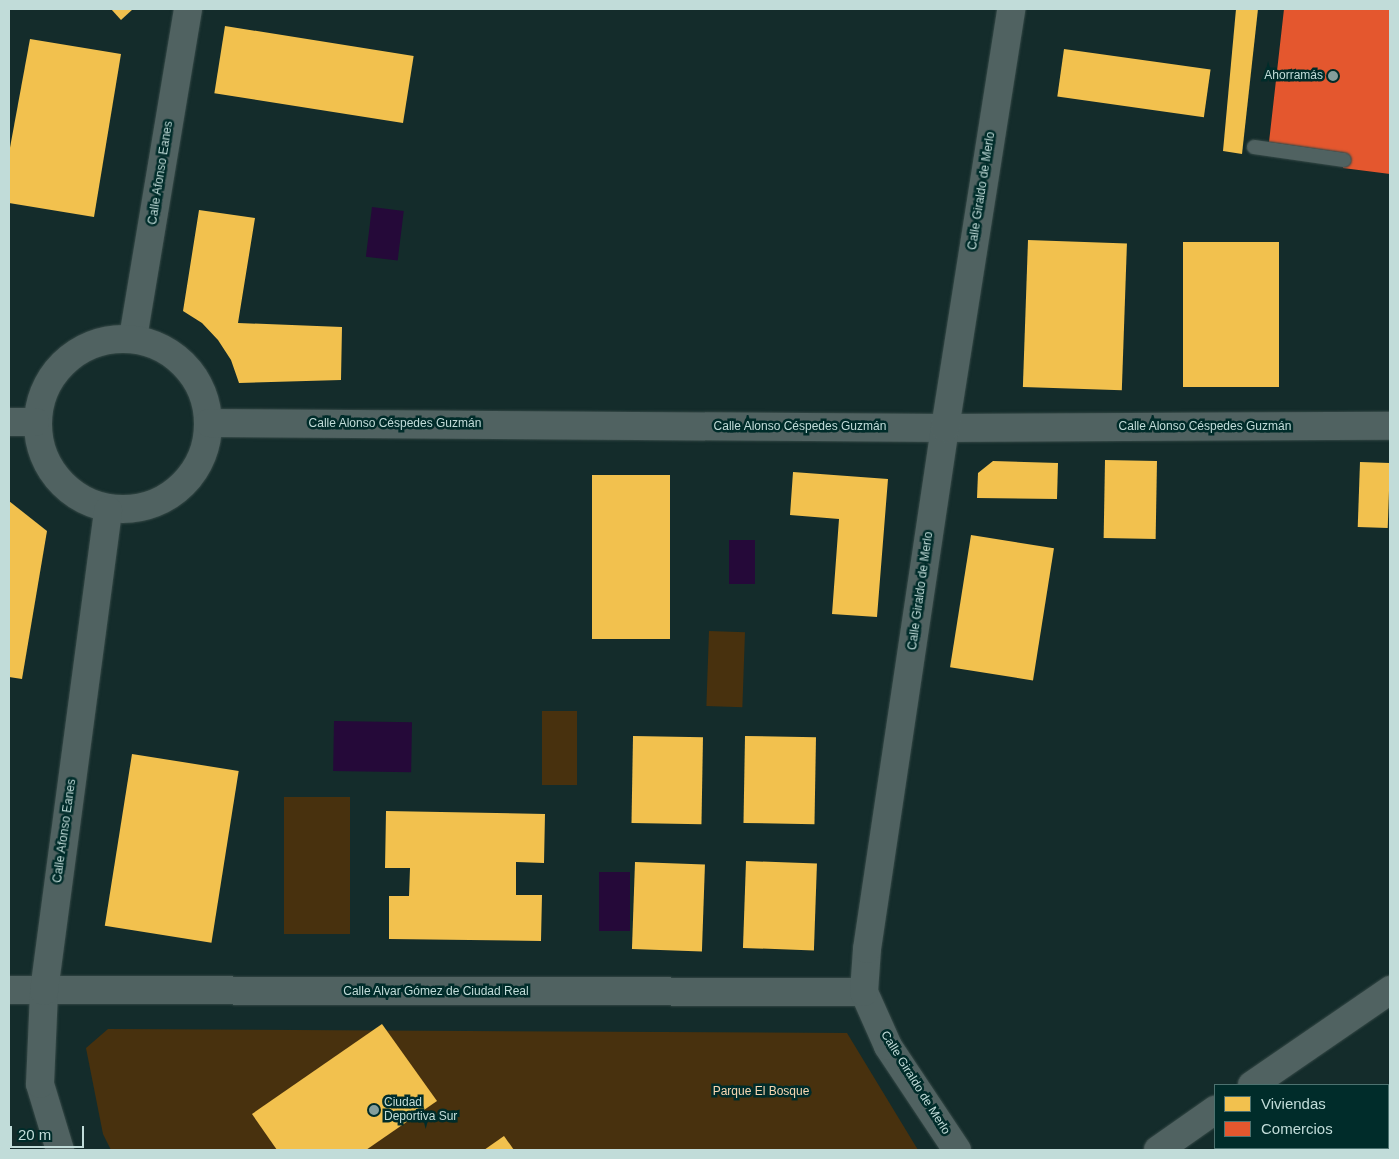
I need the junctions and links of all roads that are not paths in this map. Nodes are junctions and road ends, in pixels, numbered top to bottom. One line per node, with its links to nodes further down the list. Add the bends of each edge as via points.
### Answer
1 (188, 9): 5 (street, Calle Afonso Eanes)
2 (1011, 9): 9 (street, Calle Giraldo de Merlo)
3 (1254, 147): 4 (lane)
4 (1344, 160)
5 (133, 338): 6 (street, via 104,339 77,351 54,372 42,396); 7 (street, via 159,346 181,362 199,384)
6 (22, 422): 10 (street, via 58,479 81,500)
7 (209, 423): 9 (street, Calle Alonso Céspedes Guzmán); 10 (street, via 207,444 200,463 174,493 145,508)
8 (1390, 426): 9 (street, Calle Alonso Céspedes Guzmán)
9 (945, 428): 14 (street, Calle Giraldo de Merlo, via 867,949)
10 (108, 510): 13 (street, Calle Afonso Eanes)
11 (9, 990): 13 (street, Calle Alvar Gómez de Ciudad Real)
12 (1390, 990): 15 (street)
13 (44, 991): 14 (street, Calle Alvar Gómez de Ciudad Real); 17 (street, Calle Afonso Eanes, via 40,1084)
14 (864, 992): 18 (street, Calle Giraldo de Merlo, via 888,1046)
15 (1253, 1084)
16 (1214, 1111): 19 (street)
17 (59, 1149)
18 (957, 1150)
19 (1158, 1150)

